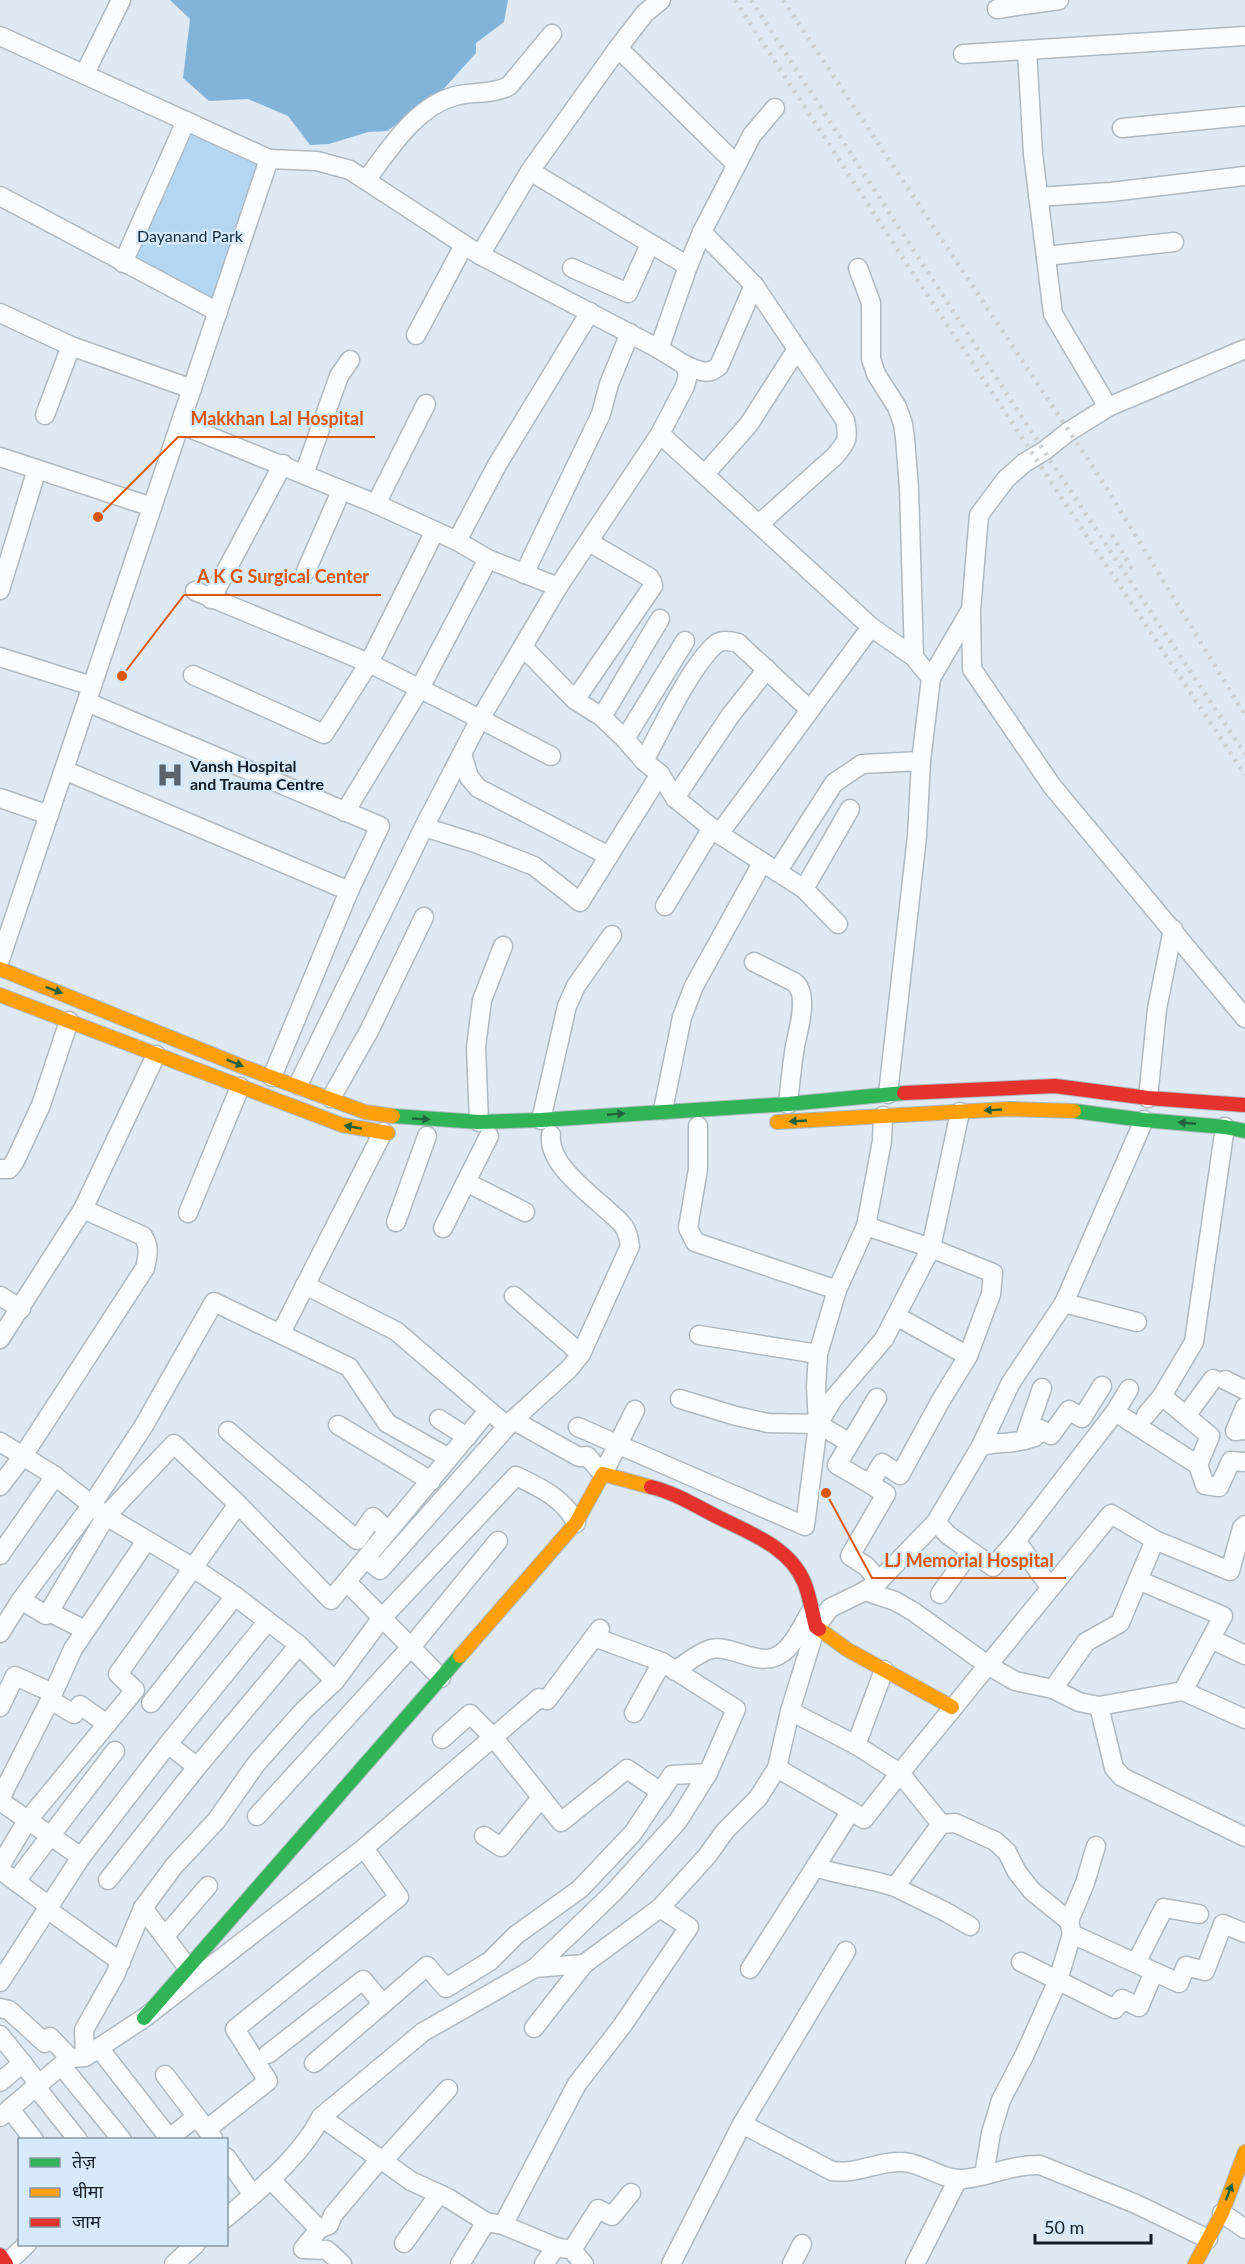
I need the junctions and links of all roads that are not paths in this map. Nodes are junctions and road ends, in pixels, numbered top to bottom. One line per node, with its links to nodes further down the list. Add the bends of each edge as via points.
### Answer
1 (121, 0): 11 (street)
2 (661, 0): 8 (street, via 645,13)
3 (1059, 0): 4 (street)
4 (996, 9)
5 (552, 34): 20 (street, via 509,86 500,91 455,96 432,106 405,130)
6 (0, 36): 11 (street)
7 (1245, 36): 9 (street)
8 (618, 48): 17 (street); 18 (street)
9 (1027, 50): 10 (street); 22 (street)
10 (963, 54)
11 (85, 73): 14 (street)
12 (775, 108): 17 (street, via 752,135)
13 (1245, 116): 15 (street)
14 (186, 121): 16 (street); 29 (street)
15 (1122, 128)
16 (269, 159): 20 (street, via 317,161 350,170); 34 (street)
17 (736, 164): 23 (street)
18 (530, 171): 25 (street); 27 (street)
19 (1245, 176): 22 (street)
20 (366, 180): 26 (street)
21 (0, 196): 29 (street)
22 (1038, 197): 28 (street)
23 (702, 232): 30 (street); 33 (street)
24 (1174, 242): 28 (street)
25 (650, 244): 30 (street); 31 (street, via 628,293)
26 (464, 245): 27 (street); 38 (street)
27 (480, 255): 35 (street)
28 (1046, 256): 47 (street, via 1053,314)
29 (123, 263): 34 (street)
30 (687, 266): 40 (street)
31 (572, 268)
32 (858, 268): 76 (street, via 872,303 871,359 897,407 904,431)
33 (754, 285): 41 (street); 44 (street, via 719,366 712,372 703,372)
34 (218, 312): 45 (street)
35 (590, 312): 37 (street); 61 (street, via 497,465)
36 (0, 313): 39 (street)
37 (630, 333): 40 (street); 65 (street, via 600,414)
38 (416, 335)
39 (71, 346): 45 (street); 48 (street)
40 (659, 349): 44 (street)
41 (797, 349): 55 (street, via 749,424); 59 (street, via 845,420 846,443)
42 (1245, 350): 47 (street)
43 (350, 360): 54 (street, via 339,376)
44 (685, 365): 50 (street, via 685,386)
45 (192, 388): 49 (street)
46 (426, 404): 57 (street)
47 (1108, 407): 70 (street, via 1006,478 979,515)
48 (45, 414)
49 (182, 424): 52 (street); 58 (street)
50 (660, 434): 55 (street); 62 (street)
51 (0, 458): 53 (street)
52 (283, 464): 54 (street); 69 (street)
53 (37, 469): 58 (street); 67 (street)
54 (304, 474): 56 (street)
55 (705, 474): 59 (street)
56 (341, 490): 57 (street); 64 (street)
57 (376, 504): 60 (street)
58 (153, 507): 82 (street)
59 (759, 524): 72 (street)
60 (435, 531): 61 (street); 77 (street)
61 (457, 541): 63 (street)
62 (589, 542): 66 (street); 83 (street, via 649,577 653,586)
63 (488, 559): 65 (street); 81 (street)
64 (306, 571)
65 (524, 574): 66 (street)
66 (558, 587): 74 (street)
67 (0, 590)
68 (195, 591): 69 (street)
69 (211, 599): 77 (street)
70 (971, 610): 80 (street); 108 (street, via 972,669 1052,786)
71 (660, 619): 85 (street)
72 (871, 627): 76 (street); 84 (street)
73 (685, 641): 87 (street)
74 (523, 647): 83 (street); 86 (street)
75 (0, 657): 82 (street)
76 (914, 657): 80 (street)
77 (369, 663): 79 (street, via 324,734); 81 (street)
78 (767, 669): 84 (street); 90 (street, via 738,643 717,643 696,667); 95 (street)
79 (193, 675)
80 (931, 678): 91 (street)
81 (419, 690): 86 (street); 97 (street)
82 (89, 694): 92 (street); 97 (street)
83 (576, 700): 85 (street)
84 (810, 710): 100 (street)
85 (602, 717): 87 (street)
86 (480, 719): 88 (street); 89 (street)
87 (625, 739): 90 (street)
88 (462, 754): 99 (street); 101 (street, via 478,788)
89 (552, 756)
90 (644, 761): 93 (street)
91 (921, 761): 102 (street, via 862,764 834,783); 121 (street, via 917,836)
92 (64, 770): 98 (street); 104 (street)
93 (660, 774): 95 (street); 101 (street)
94 (0, 798): 98 (street)
95 (675, 798): 100 (street)
96 (850, 809): 103 (street)
97 (345, 812): 104 (street, via 380,826)
98 (49, 815): 111 (street)
99 (424, 827): 101 (street, via 534,866 580,902); 119 (street)
100 (716, 831): 102 (street); 105 (street)
101 (609, 856)
102 (769, 868): 103 (street); 126 (street, via 694,986 682,1017)
103 (804, 889): 107 (street)
104 (349, 891): 118 (street)
105 (665, 906)
106 (424, 918): 122 (street, via 369,1031)
107 (838, 924)
108 (1173, 929): 115 (street); 123 (street, via 1157,1009)
109 (612, 935): 133 (street, via 576,986 567,1006)
110 (503, 946): 136 (street, via 482,1000 476,1047)
111 (0, 960)
112 (754, 962): 124 (street, via 799,986 802,1016)
113 (0, 969): 118 (main road, one-way to 118)
114 (0, 995): 116 (main road)
115 (1245, 1018)
116 (69, 1021): 117 (main road); 138 (street, via 41,1105 20,1152 9,1169)
117 (156, 1055): 120 (main road); 140 (street)
118 (272, 1077): 119 (main road)
119 (298, 1085): 122 (main road)
120 (240, 1087): 135 (main road, one-way to 120, via 342,1125); 142 (street)
121 (888, 1094): 123 (main road, via 1055,1086); 124 (main road)
122 (331, 1098): 136 (main road, one-way to 136, via 365,1112)
123 (1148, 1098): 125 (main road)
124 (788, 1104): 126 (main road)
125 (1245, 1105)
126 (663, 1110): 133 (main road, one-way to 126)
127 (960, 1112): 128 (main road); 129 (main road, one-way to 127, via 1060,1109); 146 (street)
128 (883, 1116): 130 (main road, one-way to 130); 144 (street)
129 (1144, 1120): 132 (main road, one-way to 129); 151 (street)
130 (766, 1123)
131 (698, 1126): 148 (street, via 698,1169 688,1228 695,1242)
132 (1225, 1127): 134 (main road); 165 (street, via 1194,1342)
133 (548, 1131): 136 (main road); 158 (street, via 561,1166 623,1225 630,1246)
134 (1245, 1131)
135 (383, 1132): 137 (main road); 147 (street)
136 (484, 1133): 139 (street)
137 (421, 1136): 143 (street)
138 (0, 1169)
139 (466, 1182): 141 (street); 145 (street)
140 (83, 1209): 152 (street); 187 (street, via 142,1236 148,1244 145,1268)
141 (525, 1212)
142 (188, 1213)
143 (396, 1222)
144 (866, 1226): 146 (street); 148 (street)
145 (443, 1228)
146 (931, 1248): 153 (street); 160 (street, via 993,1273 990,1294)
147 (305, 1285): 155 (street); 175 (street, via 396,1331)
148 (837, 1290): 159 (street)
149 (0, 1296): 152 (street)
150 (514, 1296): 158 (street)
151 (1064, 1303): 154 (street); 186 (street, via 1010,1384)
152 (21, 1309): 157 (street)
153 (896, 1316): 160 (street); 176 (street, via 884,1339 833,1399)
154 (1137, 1322)
155 (281, 1333): 188 (street, via 349,1366 387,1423); 197 (street, via 214,1302)
156 (699, 1335): 159 (street)
157 (0, 1339)
158 (581, 1354): 175 (street)
159 (818, 1354): 176 (street)
160 (968, 1356): 194 (street, via 900,1475 882,1463)
161 (1102, 1386): 182 (street, via 1082,1418 1070,1410 1051,1435 1040,1429 1035,1437)
162 (1042, 1388): 182 (street)
163 (1129, 1389): 170 (street)
164 (1245, 1390): 172 (street, via 1219,1380)
165 (1162, 1396): 171 (street); 172 (street)
166 (877, 1398): 184 (street)
167 (680, 1399): 176 (street, via 768,1423)
168 (1245, 1407): 179 (street, via 1235,1431)
169 (635, 1410): 185 (street)
170 (1114, 1412): 190 (street); 205 (street)
171 (1146, 1415)
172 (1186, 1416): 190 (street, via 1210,1436)
173 (483, 1417): 181 (street)
174 (439, 1419): 181 (street)
175 (510, 1423): 191 (street, via 579,1457 587,1456); 208 (street, via 380,1570)
176 (818, 1424): 184 (street); 185 (street, via 805,1526)
177 (338, 1425): 193 (street)
178 (578, 1426): 185 (street)
179 (1245, 1430)
180 (228, 1431): 201 (street, via 357,1540 373,1518)
181 (467, 1437): 188 (street)
182 (1024, 1440): 186 (street)
183 (0, 1442): 187 (street)
184 (850, 1443): 194 (street, via 837,1465)
185 (618, 1444): 191 (street)
186 (981, 1446): 198 (street)
187 (23, 1456): 192 (street); 195 (street)
188 (449, 1458): 193 (street)
189 (1245, 1462): 190 (street, via 1231,1461 1219,1487 1205,1485)
190 (1198, 1465)
191 (603, 1474): 199 (main road); 219 (main road, via 696,1504 760,1538 787,1557 804,1582)
192 (55, 1476): 197 (street); 207 (street)
193 (430, 1480): 201 (street)
194 (870, 1484): 212 (street, via 886,1494 850,1557 866,1566)
195 (0, 1486)
196 (238, 1504): 197 (street, via 174,1444); 209 (street); 211 (street, via 331,1600)
197 (99, 1511): 203 (street); 216 (street); 217 (street)
198 (936, 1522): 206 (street); 212 (street)
199 (576, 1523): 218 (street, via 570,1512 542,1489 516,1476); 230 (main road)
200 (1245, 1525): 202 (street, via 1230,1571)
201 (388, 1531): 208 (street)
202 (1155, 1540): 210 (street); 213 (street, via 1111,1514)
203 (146, 1541): 209 (street); 221 (street)
204 (498, 1541): 225 (street)
205 (1016, 1541): 206 (street, via 993,1567); 213 (street)
206 (970, 1552): 214 (street)
207 (0, 1555)
208 (366, 1559): 211 (street)
209 (192, 1567): 215 (street); 242 (street, via 118,1674 135,1690)
210 (1138, 1580): 223 (street, via 1223,1616); 232 (street, via 1120,1623 1086,1642)
211 (347, 1582): 218 (street)
212 (872, 1586): 219 (street); 228 (street)
213 (1051, 1588): 228 (street)
214 (940, 1594)
215 (235, 1596): 220 (street); 235 (street)
216 (21, 1600): 217 (street, via 46,1615); 222 (street)
217 (49, 1612): 221 (street)
218 (381, 1619): 225 (street); 231 (street)
219 (813, 1619): 227 (street, via 782,1654 770,1658 711,1649); 229 (main road, via 848,1650); 239 (street)
220 (267, 1622): 224 (street); 245 (street)
221 (85, 1630): 234 (street)
222 (0, 1633)
223 (1211, 1639): 226 (street); 233 (street)
224 (299, 1645): 231 (street); 248 (street)
225 (411, 1647): 230 (street); 256 (street)
226 (1245, 1656)
227 (669, 1666): 240 (street); 244 (street, via 597,1633 547,1700 539,1698); 250 (street, via 736,1710)
228 (988, 1666): 232 (street, via 1015,1682); 238 (street)
229 (884, 1670): 238 (main road); 246 (street)
230 (441, 1678): 285 (main road)
231 (335, 1681): 272 (street, via 256,1764 216,1821 174,1866)
232 (1053, 1689): 236 (street, via 1079,1702)
233 (1183, 1691): 236 (street); 241 (street)
234 (51, 1696): 237 (street, via 15,1676); 242 (street, via 74,1714 80,1705); 254 (street)
235 (152, 1703)
236 (1099, 1706): 261 (street, via 1114,1768 1122,1777)
237 (0, 1707)
238 (952, 1707): 251 (street)
239 (790, 1711): 246 (street); 249 (street)
240 (634, 1713)
241 (1245, 1719)
242 (107, 1724): 257 (street)
243 (442, 1738): 244 (street, via 470,1714)
244 (494, 1738): 253 (street); 263 (street)
245 (168, 1744): 248 (street); 264 (street)
246 (856, 1745): 251 (street)
247 (115, 1751): 259 (street)
248 (197, 1767): 267 (street)
249 (777, 1768): 255 (street); 273 (street, via 758,1798)
250 (708, 1773): 252 (street, via 672,1775); 286 (street, via 678,1821 614,1892)
251 (900, 1773): 255 (street, via 864,1820); 258 (street)
252 (661, 1792): 253 (street, via 627,1769 561,1822); 291 (street, via 633,1833 580,1889 516,1935 490,1961 446,1988 427,1966)
253 (541, 1798): 260 (street, via 501,1846)
254 (0, 1800): 257 (street)
255 (851, 1811): 265 (street)
256 (257, 1816)
257 (27, 1821): 259 (street); 266 (street)
258 (941, 1824): 270 (street); 276 (street, via 955,1823 995,1841 1032,1891)
259 (50, 1836): 264 (street); 268 (street)
260 (484, 1836)
261 (1245, 1837)
262 (1096, 1846): 276 (street)
263 (364, 1848): 293 (street); 307 (street, via 399,1897 235,2029 268,2081)
264 (81, 1857): 271 (street)
265 (815, 1867): 270 (street); 287 (street)
266 (0, 1868): 268 (street)
267 (108, 1880)
268 (16, 1881): 271 (street)
269 (208, 1886): 278 (street)
270 (895, 1887): 275 (street)
271 (48, 1908): 280 (street); 281 (street)
272 (143, 1908): 278 (street); 281 (street)
273 (660, 1908): 284 (street); 324 (street, via 689,1927 577,2084)
274 (1199, 1914): 283 (street, via 1164,1908)
275 (970, 1926)
276 (1071, 1928): 283 (street); 289 (street)
277 (1245, 1933): 288 (street, via 1223,1924 1205,1971 1186,1966 1179,1983)
278 (165, 1936): 285 (street)
279 (846, 1950): 306 (street)
280 (5, 1961): 290 (street)
281 (121, 1962): 297 (street, via 84,2030)
282 (1022, 1962): 289 (street)
283 (1136, 1963): 288 (street)
284 (584, 1964): 286 (street); 294 (street)
285 (188, 1968): 293 (main road)
286 (535, 1968): 305 (street, via 423,2032)
287 (750, 1969)
288 (1154, 1972): 289 (street, via 1139,2007 1122,1999 1115,2009)
289 (1058, 1980): 316 (street, via 1001,2100)
290 (0, 1982)
291 (383, 2004): 296 (street, via 363,1980); 299 (street)
292 (0, 2008): 297 (street, via 9,2010 45,2043 50,2037)
293 (144, 2018): 297 (street)
294 (534, 2028)
295 (0, 2035): 298 (street)
296 (268, 2054)
297 (79, 2057): 302 (street); 310 (street); 311 (street)
298 (23, 2063): 301 (street); 302 (street)
299 (314, 2063)
300 (165, 2075): 307 (street)
301 (0, 2082)
302 (38, 2086): 304 (street); 309 (street)
303 (448, 2089): 315 (street)
304 (5, 2113): 308 (street)
305 (321, 2117): 315 (street); 317 (street, via 311,2135)
306 (742, 2124): 318 (street, via 832,2171 848,2173 900,2162); 340 (street)
307 (206, 2129): 312 (street)
308 (33, 2138)
309 (77, 2138)
310 (121, 2138)
311 (167, 2138)
312 (172, 2138)
313 (1245, 2152): 325 (main road, one-way to 313)
314 (228, 2160): 321 (street)
315 (382, 2160): 320 (street, via 411,2181); 326 (street, via 333,2215 329,2225)
316 (984, 2175): 318 (street); 327 (street, via 1023,2164 1040,2165 1136,2204)
317 (270, 2179): 321 (street); 326 (street)
318 (958, 2179): 342 (street)
319 (631, 2193): 332 (street, via 612,2216 598,2209)
320 (439, 2194): 324 (street); 328 (street)
321 (253, 2195): 323 (street)
322 (1241, 2204): 325 (main road)
323 (228, 2216)
324 (495, 2224): 332 (street); 337 (street)
325 (1232, 2224): 327 (main road)
326 (319, 2229): 336 (street, via 303,2249 327,2250)
327 (1208, 2239): 343 (main road)
328 (404, 2243)
329 (802, 2244): 341 (street)
330 (25, 2246): 334 (street)
331 (194, 2246): 335 (street)
332 (564, 2248): 338 (street); 339 (street)
333 (0, 2256): 334 (main road)
334 (6, 2264)
335 (174, 2264)
336 (342, 2264)
337 (460, 2264)
338 (544, 2264)
339 (584, 2264)
340 (671, 2264)
341 (792, 2264)
342 (915, 2264)
343 (1195, 2264)

